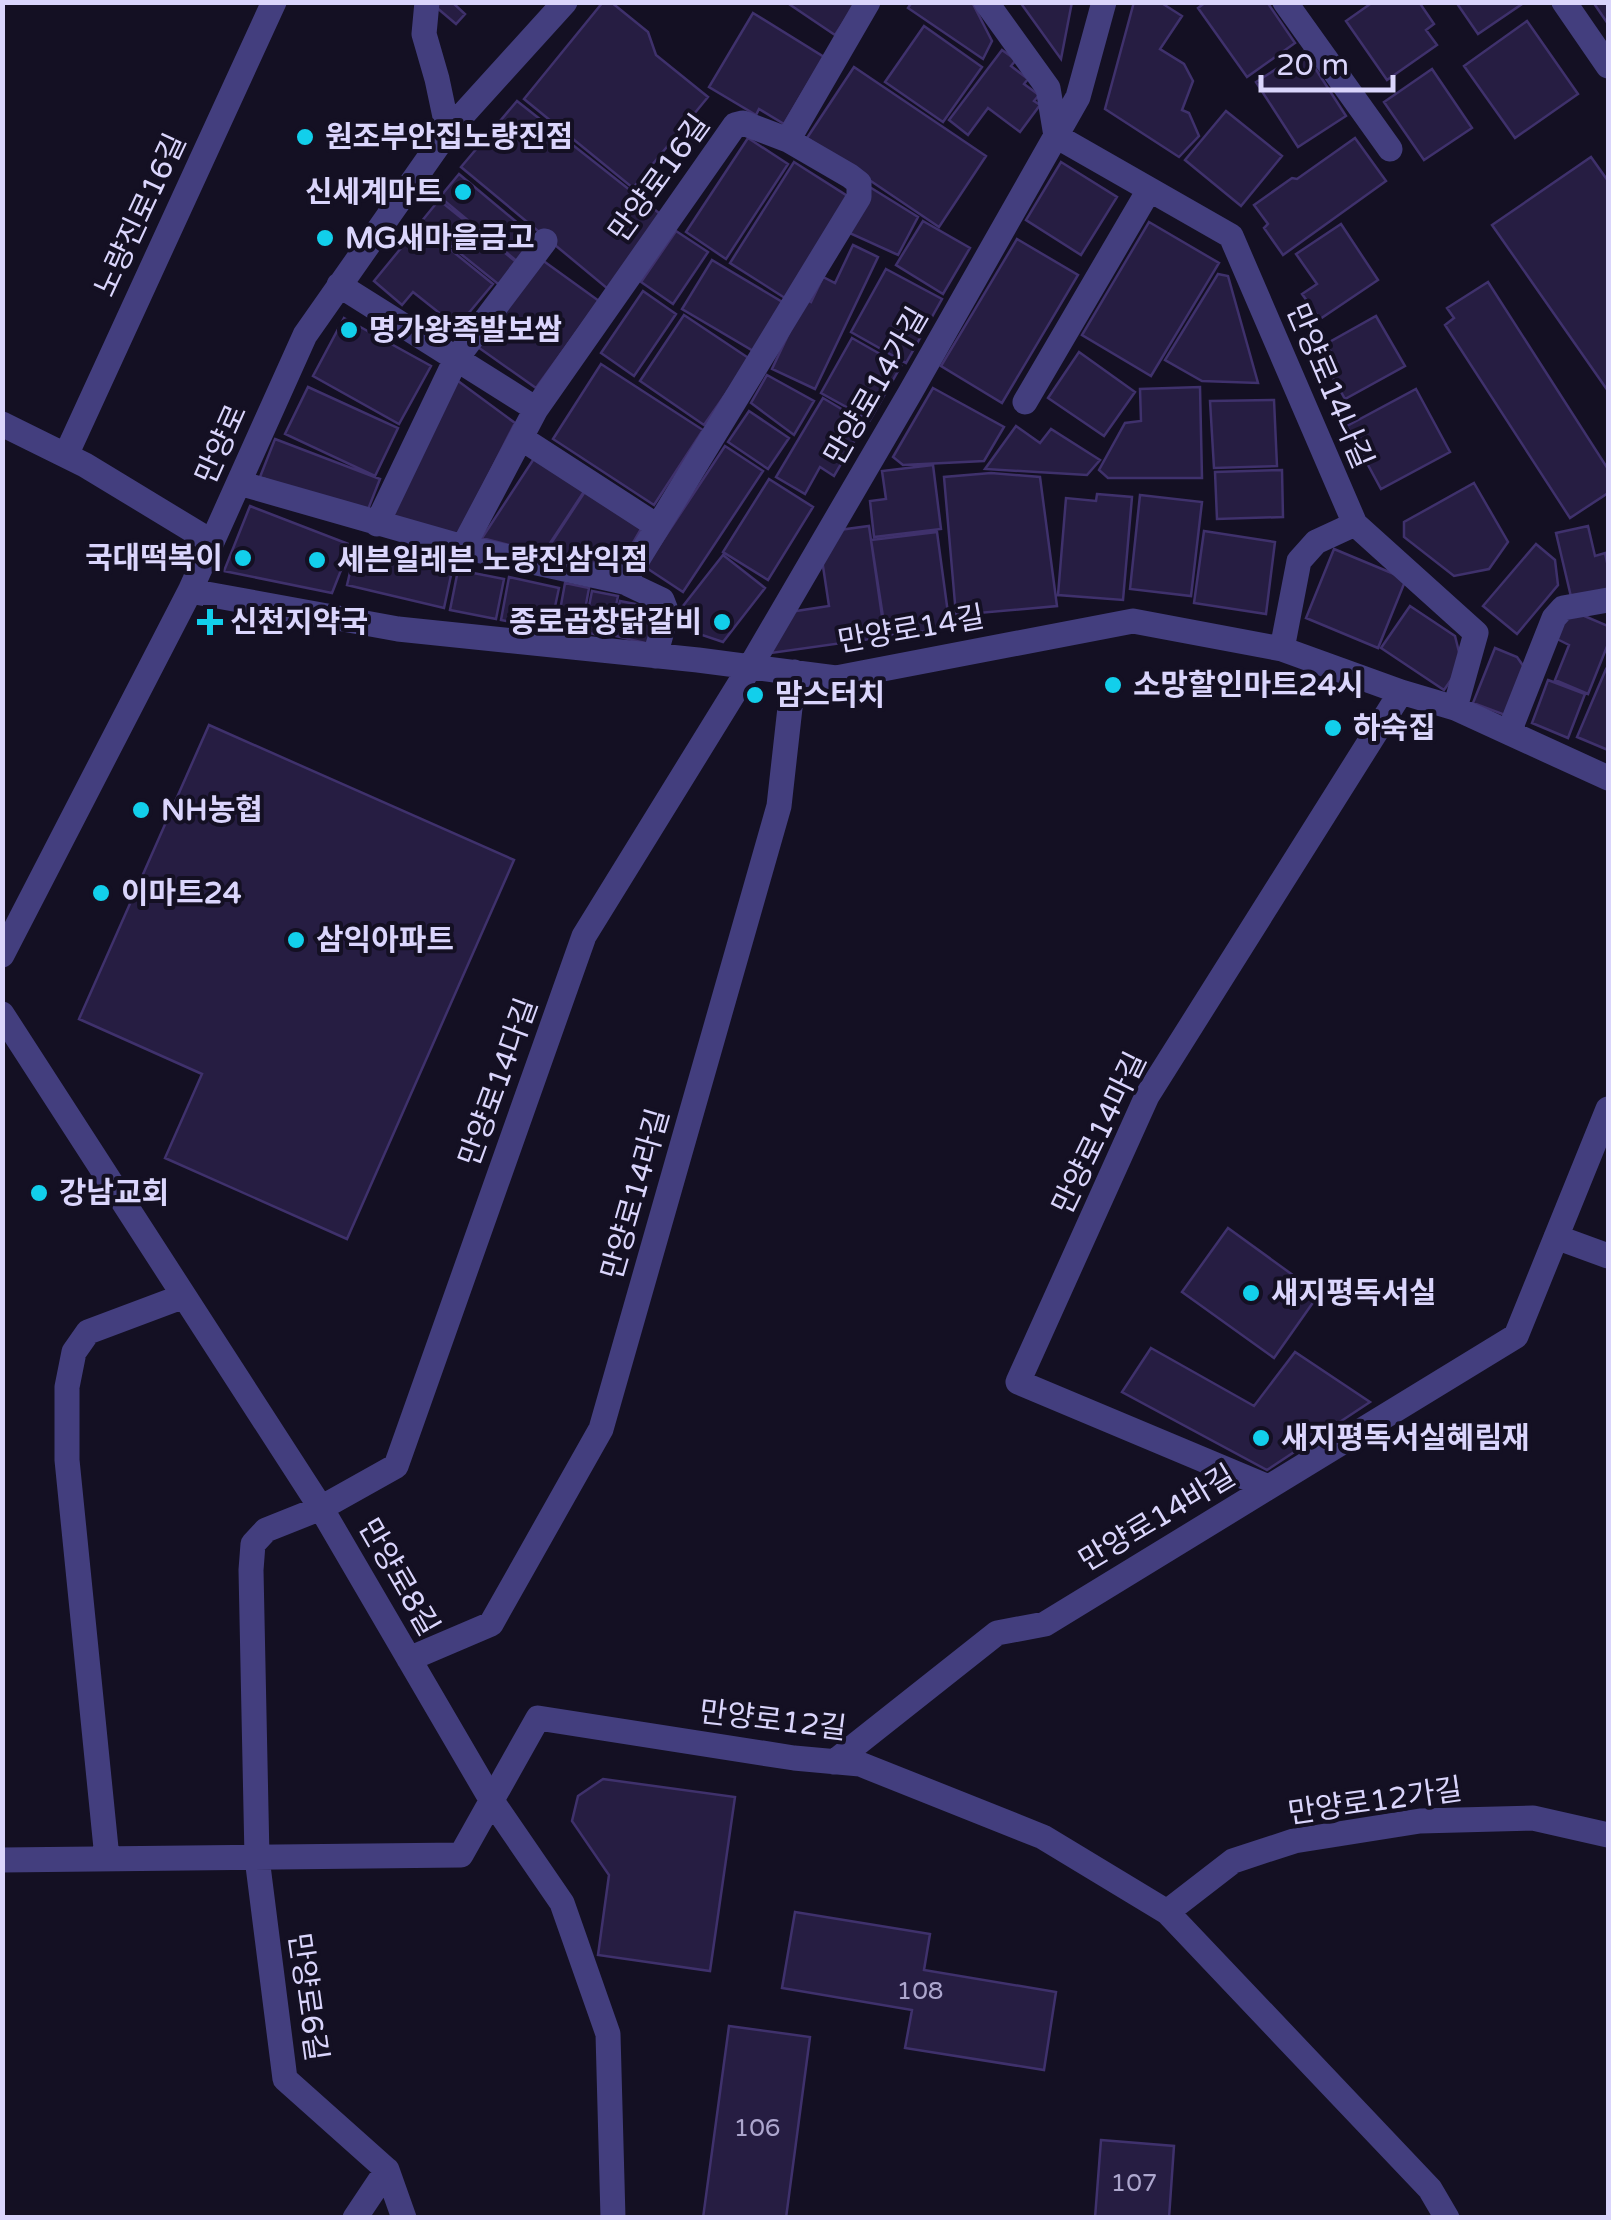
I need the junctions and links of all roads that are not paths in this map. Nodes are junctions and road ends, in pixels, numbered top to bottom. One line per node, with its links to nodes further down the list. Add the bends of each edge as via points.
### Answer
1 (274, 2): 22 (street, 노량진로16길)
2 (428, 2): 10 (street, via 424,34)
3 (565, 2): 10 (street, 만양로)
4 (868, 2): 12 (street)
5 (986, 2): 11 (street, via 1048,88)
6 (1104, 2): 11 (street, 만양로14가길, via 1078,97)
7 (1285, 2): 13 (street)
8 (1564, 2): 9 (street)
9 (1608, 66)
10 (448, 131): 16 (street, 만양로)
11 (1056, 136): 14 (street, 만양로14나길); 34 (street, 만양로14가길)
12 (788, 140): 19 (street, 만양로16길, via 735,126); 26 (street, 만양로16길, via 850,176 859,184 859,197)
13 (1390, 149)
14 (1149, 190): 18 (street); 25 (street, 만양로14나길, via 1230,236)
15 (544, 241): 17 (street)
16 (339, 286): 17 (street); 23 (street, 만양로, via 305,335)
17 (456, 359): 19 (street); 24 (street)
18 (1025, 402)
19 (536, 409): 21 (street)
20 (2, 424): 22 (street)
21 (521, 438): 26 (street); 28 (street)
22 (66, 455): 27 (street)
23 (239, 483): 24 (street); 27 (street, 만양로)
24 (377, 524): 28 (street)
25 (1354, 524): 32 (street, via 1316,542 1298,562); 37 (street, 만양로14나길, via 1476,633)
26 (657, 526): 29 (street, 만양로16길)
27 (212, 542): 30 (street, 만양로)
28 (463, 547): 29 (street)
29 (624, 582): 33 (street, via 662,600 667,613)
30 (190, 591): 33 (street, 만양로14길, via 398,629); 40 (street, 만양로)
31 (1608, 600): 38 (street, via 1562,608 1554,618)
32 (1282, 649): 35 (street, 만양로14길, via 1133,621 836,678); 36 (street, 만양로14길)
33 (654, 656): 34 (street, 만양로14길)
34 (750, 667): 35 (street, 만양로14길); 47 (street, 만양로14다길, via 584,936 396,1466)
35 (794, 672): 48 (street, 만양로14라길, via 779,806 601,1430 491,1624)
36 (1401, 692): 37 (street, 만양로14길); 46 (street, 만양로14마길, via 1147,1096 1018,1382)
37 (1455, 708): 38 (street, 만양로14길)
38 (1509, 732): 39 (street, 만양로14길)
39 (1608, 778)
40 (2, 955)
41 (2, 1014): 45 (street, 만양로8길)
42 (1608, 1108): 43 (street, 만양로14바길)
43 (1556, 1237): 44 (street); 46 (street, 만양로14바길, via 1516,1336)
44 (1608, 1256)
45 (184, 1296): 47 (street, 만양로8길); 52 (street, via 88,1332 74,1352 67,1386 67,1460)
46 (1268, 1488): 49 (street, 만양로14바길, via 1045,1624 997,1634)
47 (320, 1508): 48 (street, 만양로8길); 53 (street, 만양로14다길, via 266,1530 253,1544)
48 (409, 1660): 50 (street, 만양로8길)
49 (834, 1762): 50 (street, 만양로12길, via 538,1718); 55 (street, 만양로12길, via 860,1764 1043,1837)
50 (492, 1801): 53 (street, 만양로12길, via 461,1855); 59 (street, 만양로8길, via 562,1902 608,2034)
51 (1608, 1835): 55 (street, 만양로12가길, via 1534,1818 1420,1821 1294,1841 1233,1861)
52 (107, 1858): 53 (street, 만양로12길); 54 (street, 만양로12길)
53 (257, 1858): 56 (street, 만양로6길, via 285,2079)
54 (2, 1860)
55 (1167, 1912): 60 (street, 만양로12길, via 1430,2189)
56 (387, 2170): 57 (street); 58 (street, 만양로6길)
57 (355, 2218)
58 (404, 2218)
59 (612, 2218)
60 (1448, 2218)

